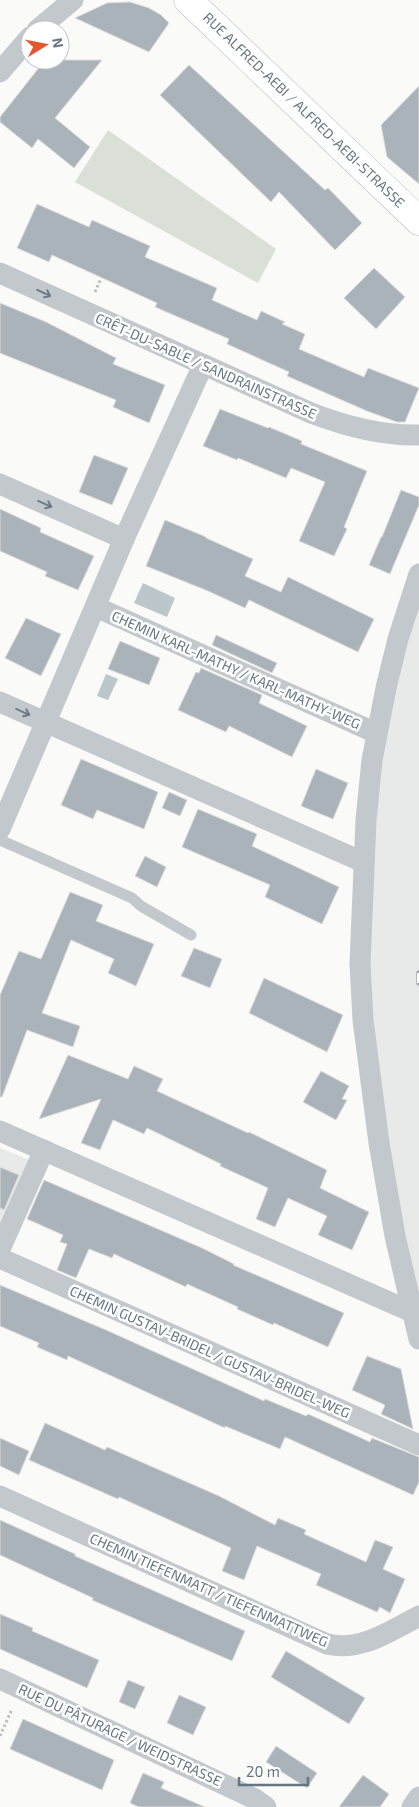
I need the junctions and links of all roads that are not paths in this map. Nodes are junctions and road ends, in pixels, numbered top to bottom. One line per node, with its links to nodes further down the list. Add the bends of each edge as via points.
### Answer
1 (73, 0): 3 (street)
2 (188, 0): 6 (main road, RUE ALFRED-AEBI / ALFRED-AEBI-STRASSE)
3 (50, 20)
4 (20, 49): 5 (street)
5 (0, 72)
6 (418, 223)
7 (0, 273): 8 (street, CRÊT-DU-SABLE / SANDRAINSTRASSE, one-way to 8)
8 (203, 365): 9 (street, CRÊT-DU-SABLE / SANDRAINSTRASSE, via 326,419 374,431); 11 (street)
9 (419, 435)
10 (0, 484): 11 (street, one-way to 11)
11 (124, 539): 13 (street)
12 (419, 574): 16 (street, via 398,639)
13 (96, 607): 15 (street); 16 (street, CHEMIN KARL-MATHY / KARL-MATHY-WEG)
14 (0, 702): 15 (street, one-way to 15)
15 (46, 722): 17 (street); 19 (street)
16 (376, 733): 19 (street)
17 (0, 829)
18 (0, 840): 20 (lane, via 132,898)
19 (363, 862): 25 (street, via 360,964 363,1020 386,1188)
20 (191, 935)
21 (0, 1131): 22 (street)
22 (44, 1150): 23 (street); 25 (street)
23 (0, 1250)
24 (0, 1258): 27 (street, CHEMIN GUSTAV-BRIDEL / GUSTAV-BRIDEL-WEG)
25 (412, 1312): 26 (street)
26 (419, 1339)
27 (419, 1445)
28 (0, 1496): 29 (street, CHEMIN TIEFENMATT / TIEFENMATTWEG, via 327,1644 342,1647 364,1643)
29 (419, 1616)
30 (0, 1679): 32 (street, RUE DU PÂTURAGE / WEIDSTRASSE)
31 (419, 1796): 33 (street)
32 (266, 1807)
33 (412, 1807)

